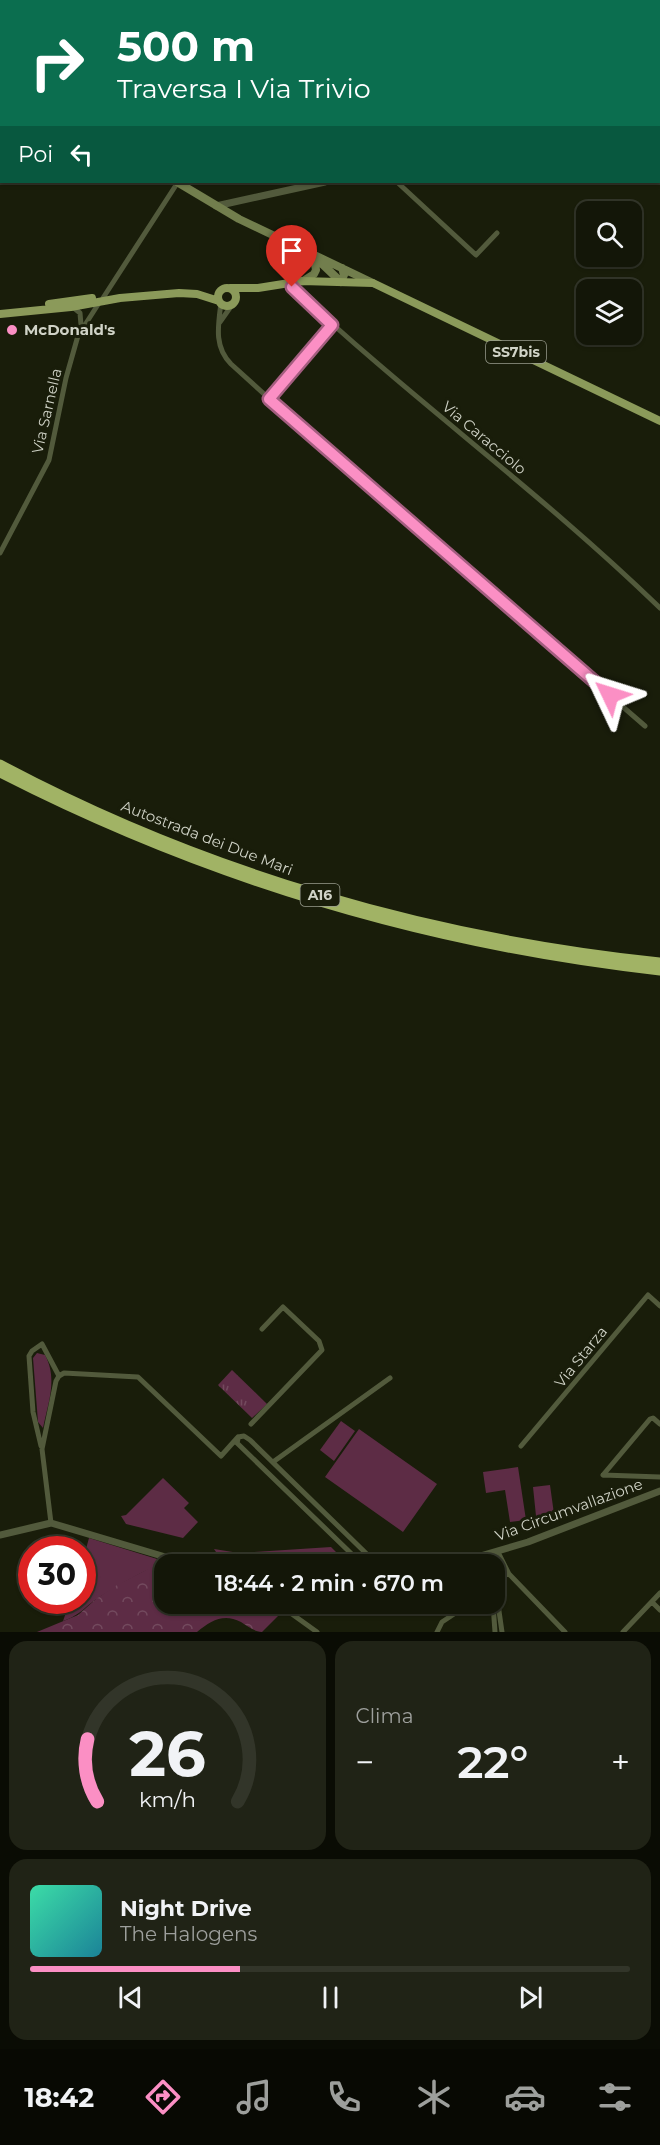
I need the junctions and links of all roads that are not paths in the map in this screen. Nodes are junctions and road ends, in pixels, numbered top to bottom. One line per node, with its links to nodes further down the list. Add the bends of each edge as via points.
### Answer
1 (176, 183): 16 (street, Via Sarnella)
2 (179, 183): 5 (main road)
3 (320, 183): 5 (street)
4 (398, 183): 6 (street, via 476,255)
5 (216, 206): 7 (main road)
6 (497, 233)
7 (312, 254): 8 (main road); 9 (main road, via 316,270); 10 (main road)
8 (342, 268): 10 (main road); 11 (main road)
9 (302, 281): 10 (main road, SS7bis); 13 (main road, SS7bis)
10 (341, 282): 11 (main road, SS7bis)
11 (373, 283): 29 (main road, SS7bis)
12 (292, 287): 26 (street, Via Caracciolo)
13 (258, 288): 14 (main road, SS7bis); 19 (main road, SS7bis)
14 (227, 289): 15 (main road, SS7bis); 17 (main road, via 219,292); 19 (main road, via 236,294)
15 (197, 294): 16 (main road, SS7bis); 17 (main road, SS7bis)
16 (101, 300): 18 (main road, SS7bis); 20 (main road, SS7bis); 24 (street, Via Sarnella)
17 (220, 302): 19 (main road, SS7bis, via 226,306); 25 (street)
18 (57, 303): 20 (main road, SS7bis); 22 (main road, SS7bis)
19 (233, 304): 25 (street)
20 (84, 305): 21 (main road, SS7bis); 24 (street)
21 (71, 307): 23 (main road, SS7bis); 27 (street, via 81,316)
22 (0, 309)
23 (0, 314)
24 (90, 314): 27 (street, Via Sarnella)
25 (219, 323): 28 (street, via 219,345 225,357)
26 (332, 325): 28 (street); 31 (street, Via Caracciolo, via 573,527)
27 (79, 335): 30 (street, Via Sarnella, via 50,460)
28 (269, 399): 32 (street)
29 (660, 421)
30 (0, 554)
31 (660, 608)
32 (645, 726)
33 (0, 764): 35 (highway, Autostrada dei Due Mari / A16, via 150,835 303,890 459,931 565,951)
34 (0, 773): 36 (highway, Autostrada dei Due Mari / A16, via 147,842 300,898 404,927 489,945)
35 (660, 962)
36 (660, 971)
37 (660, 1306): 44 (street, Via Starza, via 648,1295)
38 (262, 1329): 41 (street, via 283,1307 319,1341 322,1350)
39 (58, 1376): 43 (street, via 64,1373 138,1377 221,1456); 45 (street); 45 (street, via 42,1344 32,1351 29,1356 33,1412)
40 (390, 1378): 46 (street)
41 (251, 1424)
42 (660, 1424): 47 (street, via 650,1419 603,1475)
43 (238, 1437): 46 (street, via 250,1440); 53 (street, via 237,1443)
44 (522, 1446)
45 (42, 1449): 49 (street)
46 (273, 1462): 54 (street)
47 (660, 1477)
48 (660, 1491): 51 (street, Via Circumvallazione)
49 (51, 1523): 50 (street); 52 (street)
50 (0, 1534)
51 (498, 1552): 55 (street, Via Circumvallazione); 57 (street)
52 (155, 1554)
53 (352, 1554)
54 (367, 1554)
55 (490, 1554)
56 (505, 1574): 57 (street)
57 (509, 1574): 69 (street)
58 (660, 1593): 59 (street)
59 (652, 1602): 60 (street); 70 (street)
60 (660, 1610)
61 (292, 1614): 65 (street)
62 (454, 1614): 66 (street, via 442,1622)
63 (494, 1614): 67 (street)
64 (499, 1614): 68 (street)
65 (317, 1632)
66 (437, 1632)
67 (495, 1632)
68 (502, 1632)
69 (565, 1632)
70 (623, 1632)

